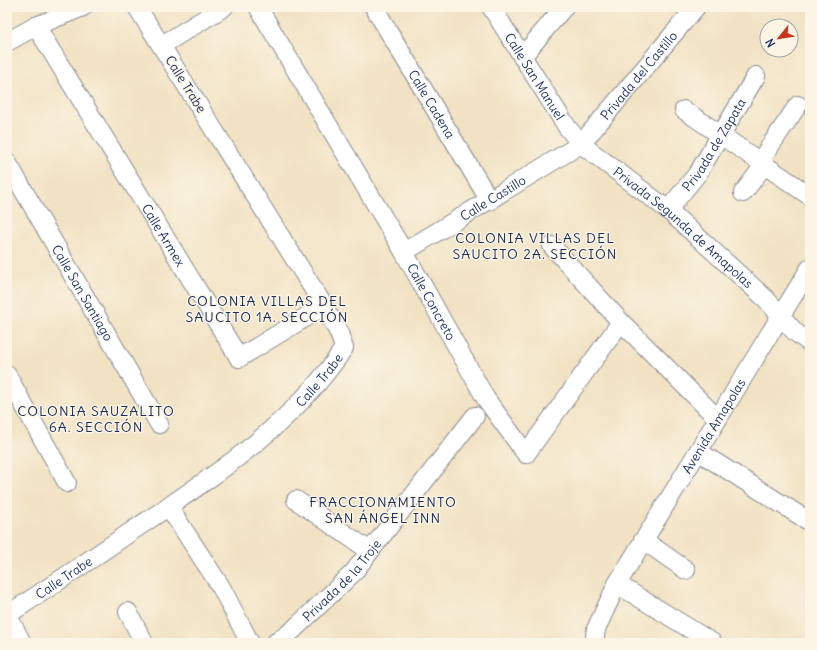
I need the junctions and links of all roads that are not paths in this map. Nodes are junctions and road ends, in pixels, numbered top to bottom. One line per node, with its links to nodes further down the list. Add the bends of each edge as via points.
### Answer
1 (84, 7): 9 (street)
2 (137, 7): 11 (street, Calle Trabe)
3 (224, 7): 11 (street)
4 (258, 7): 25 (street, Calle Concreto)
5 (374, 7): 22 (street, Calle Cadena)
6 (491, 7): 12 (street, Calle San Manuel)
7 (564, 7): 12 (street)
8 (696, 7): 17 (street, Privada del Castillo)
9 (36, 26): 10 (street); 27 (street, Calle Armex, via 239,358)
10 (7, 42)
11 (162, 45): 27 (street, Calle Trabe)
12 (522, 57): 17 (street, Calle San Manuel, via 567,127)
13 (756, 76): 16 (street, Privada de Zapata)
14 (798, 105): 19 (street)
15 (684, 110): 16 (street)
16 (722, 136): 19 (street); 23 (street, Privada de Zapata, via 698,173)
17 (581, 144): 22 (street, Calle Castillo); 23 (street, Privada Segunda de Amapolas)
18 (7, 162): 34 (street, Calle San Santiago)
19 (762, 163): 20 (street); 21 (street)
20 (743, 193)
21 (810, 196)
22 (490, 201): 25 (street, Calle Castillo)
23 (668, 210): 28 (street, Privada Segunda de Amapolas, via 766,299)
24 (552, 246): 29 (street)
25 (404, 252): 29 (street, Calle Concreto, via 486,399 526,454)
26 (810, 268): 28 (street, Avenida Amapolas)
27 (324, 306): 38 (street, Calle Trabe, via 344,348 332,365 271,431)
28 (780, 315): 30 (street, Privada Segunda de Amapolas, via 795,332); 33 (street, Avenida Amapolas)
29 (621, 322): 33 (street)
30 (810, 343)
31 (7, 375): 36 (street)
32 (475, 416): 41 (street, Privada de la Troje)
33 (718, 419): 35 (street, Avenida Amapolas)
34 (159, 424)
35 (699, 452): 39 (street); 40 (street, Avenida Amapolas)
36 (67, 483)
37 (296, 500): 41 (street)
38 (168, 506): 45 (street, Calle Trabe); 48 (street, via 221,587)
39 (810, 522)
40 (642, 540): 42 (street); 43 (street, Avenida Amapolas)
41 (370, 551): 49 (street, Privada de la Troje, via 353,573 292,631)
42 (686, 570)
43 (617, 584): 50 (street, Avenida Amapolas, via 596,629); 51 (street)
44 (128, 612): 47 (street)
45 (7, 615): 46 (street)
46 (22, 643)
47 (144, 643)
48 (250, 643)
49 (274, 643)
50 (594, 643)
51 (713, 643)

